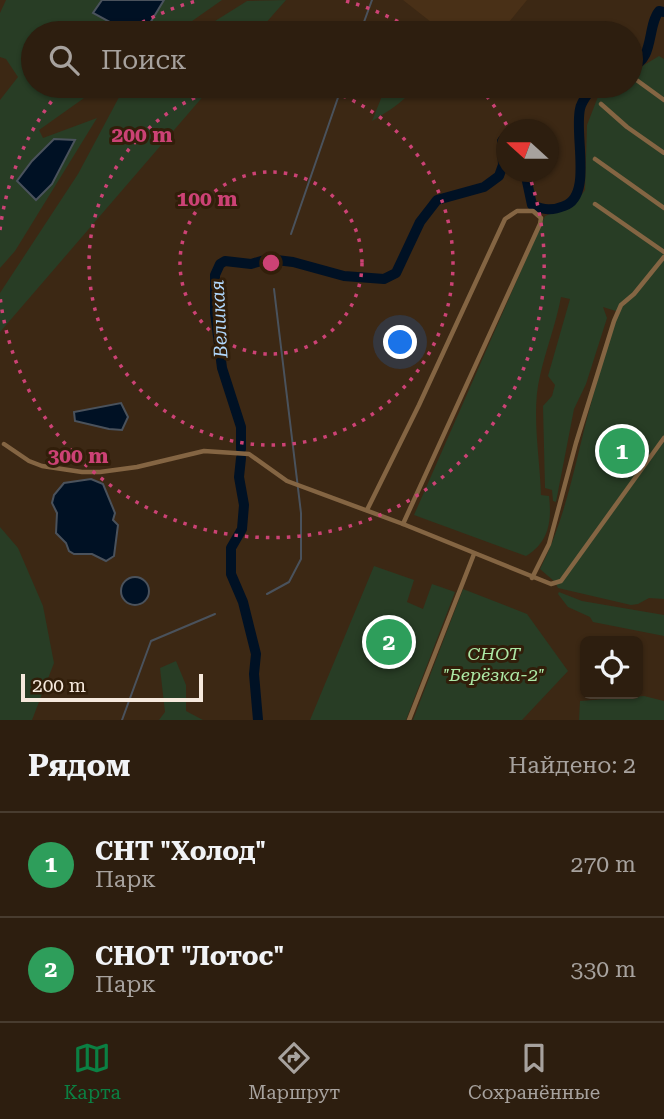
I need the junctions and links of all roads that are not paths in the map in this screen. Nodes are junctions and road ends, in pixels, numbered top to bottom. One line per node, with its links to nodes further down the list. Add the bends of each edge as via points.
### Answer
1 (643, 85): 2 (street)
2 (664, 100)
3 (601, 104): 4 (street)
4 (664, 153)
5 (595, 159): 7 (street)
6 (595, 204): 8 (street)
7 (664, 208)
8 (664, 254): 14 (street, via 623,303 614,321 549,544)
9 (664, 438): 14 (street, via 561,581 551,584)
10 (4, 444): 11 (street, via 42,466 82,472 137,467 196,452 244,453 287,481)
11 (367, 510): 12 (street); 12 (street, via 505,219 517,211 533,211 541,218 540,224)
12 (403, 524): 13 (street)
13 (474, 554): 14 (street); 15 (street)
14 (532, 578)
15 (409, 720)

